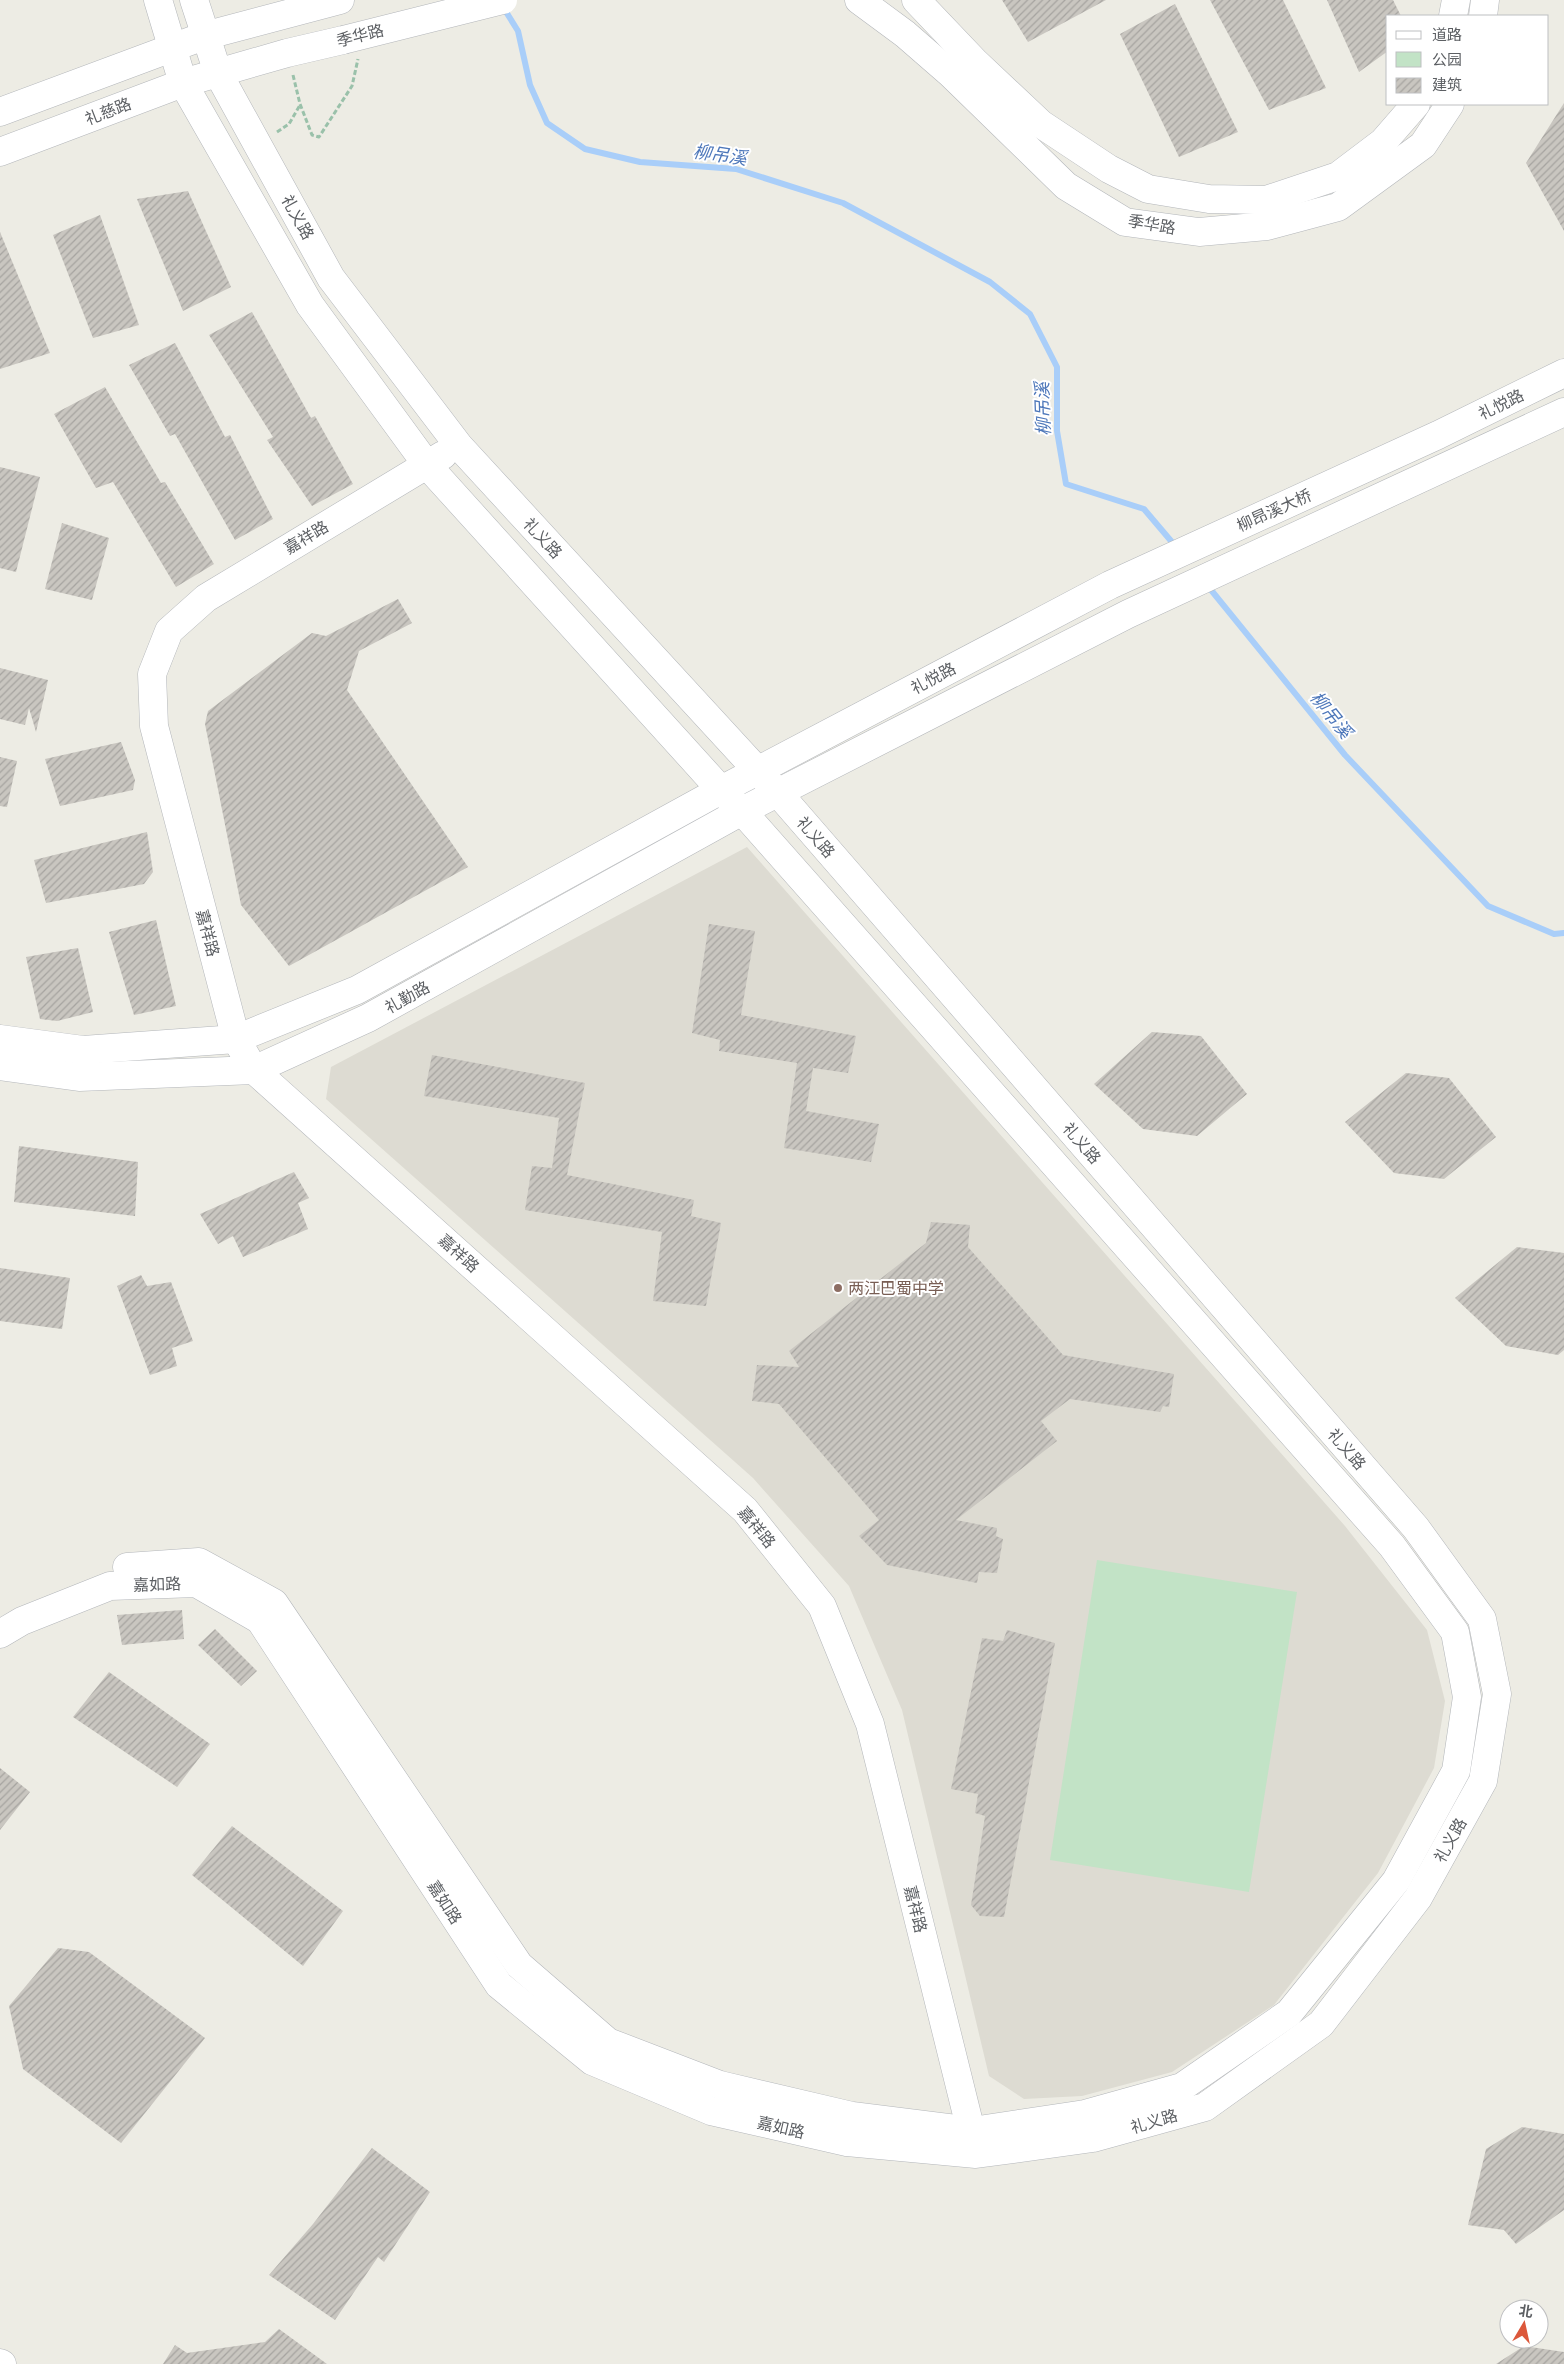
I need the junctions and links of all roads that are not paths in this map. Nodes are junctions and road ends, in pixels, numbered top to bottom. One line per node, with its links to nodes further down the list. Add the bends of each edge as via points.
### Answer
1 (158, 0): 12 (main road, 礼义路)
2 (194, 0): 11 (main road, 礼义路)
3 (504, 0): 13 (main road, 季华路, bridge, via 350,46 287,53)
4 (859, 0): 16 (main road, 季华路, via 951,74 1066,186 1125,222 1199,232 1266,226 1338,206 1423,146)
5 (916, 0): 15 (main road, 季华路, via 1041,124 1109,169 1148,189 1209,199 1266,200 1338,176 1383,142)
6 (1456, 0): 9 (main road)
7 (1485, 0): 10 (main road)
8 (336, 1): 11 (main road)
9 (1453, 15)
10 (1482, 15)
11 (204, 36): 12 (main road); 13 (main road, 礼义路)
12 (172, 47): 14 (main road, 礼义路); 17 (main road)
13 (218, 73): 14 (main road, 礼慈路); 22 (main road, 礼义路, via 331,278)
14 (183, 83): 18 (main road, 礼慈路); 23 (main road, 礼义路, via 310,305)
15 (1415, 105)
16 (1449, 105)
17 (0, 112)
18 (0, 152)
19 (1564, 373): 21 (main road, 礼悦路)
20 (1564, 412): 25 (main road, 柳昂溪大桥)
21 (1438, 435): 24 (main road, 柳昂溪大桥)
22 (458, 446): 23 (main road, 嘉祥路); 26 (main road, 礼义路)
23 (427, 465): 27 (main road, 礼义路); 31 (main road, 嘉祥路, via 206,598 169,630 152,674 154,726)
24 (1110, 584): 26 (main road, 礼悦路)
25 (1128, 614): 28 (main road, 礼悦路)
26 (757, 772): 27 (main road, 礼勤路); 28 (main road, 礼义路)
27 (721, 790): 29 (main road, 礼义路); 31 (main road, 礼勤路, via 357,990)
28 (779, 794): 29 (main road, 礼勤路); 36 (main road, 礼义路, via 1416,1528 1482,1619 1497,1694 1483,1781 1418,1898 1320,2024 1205,2106 1093,2138)
29 (742, 811): 33 (main road, 礼勤路, via 368,1018); 36 (main road, 礼义路, via 1392,1546 1455,1632 1467,1697 1456,1771 1396,1881 1289,2013 1182,2087)
30 (0, 1039): 31 (main road, 礼勤路, via 83,1050)
31 (236, 1039): 33 (main road, 嘉祥路)
32 (0, 1066): 33 (main road, 礼勤路, via 79,1077)
33 (254, 1070): 36 (main road, 嘉祥路, via 745,1510 822,1606 870,1724)
34 (0, 1613): 36 (main road, 嘉如路, via 103,1569 199,1562 274,1603 519,1965 608,2042 720,2085)
35 (0, 1634): 36 (main road, 嘉如路, via 22,1621 110,1586 196,1583 260,1620 499,1985 592,2061 711,2111 847,2142)
36 (974, 2142)

